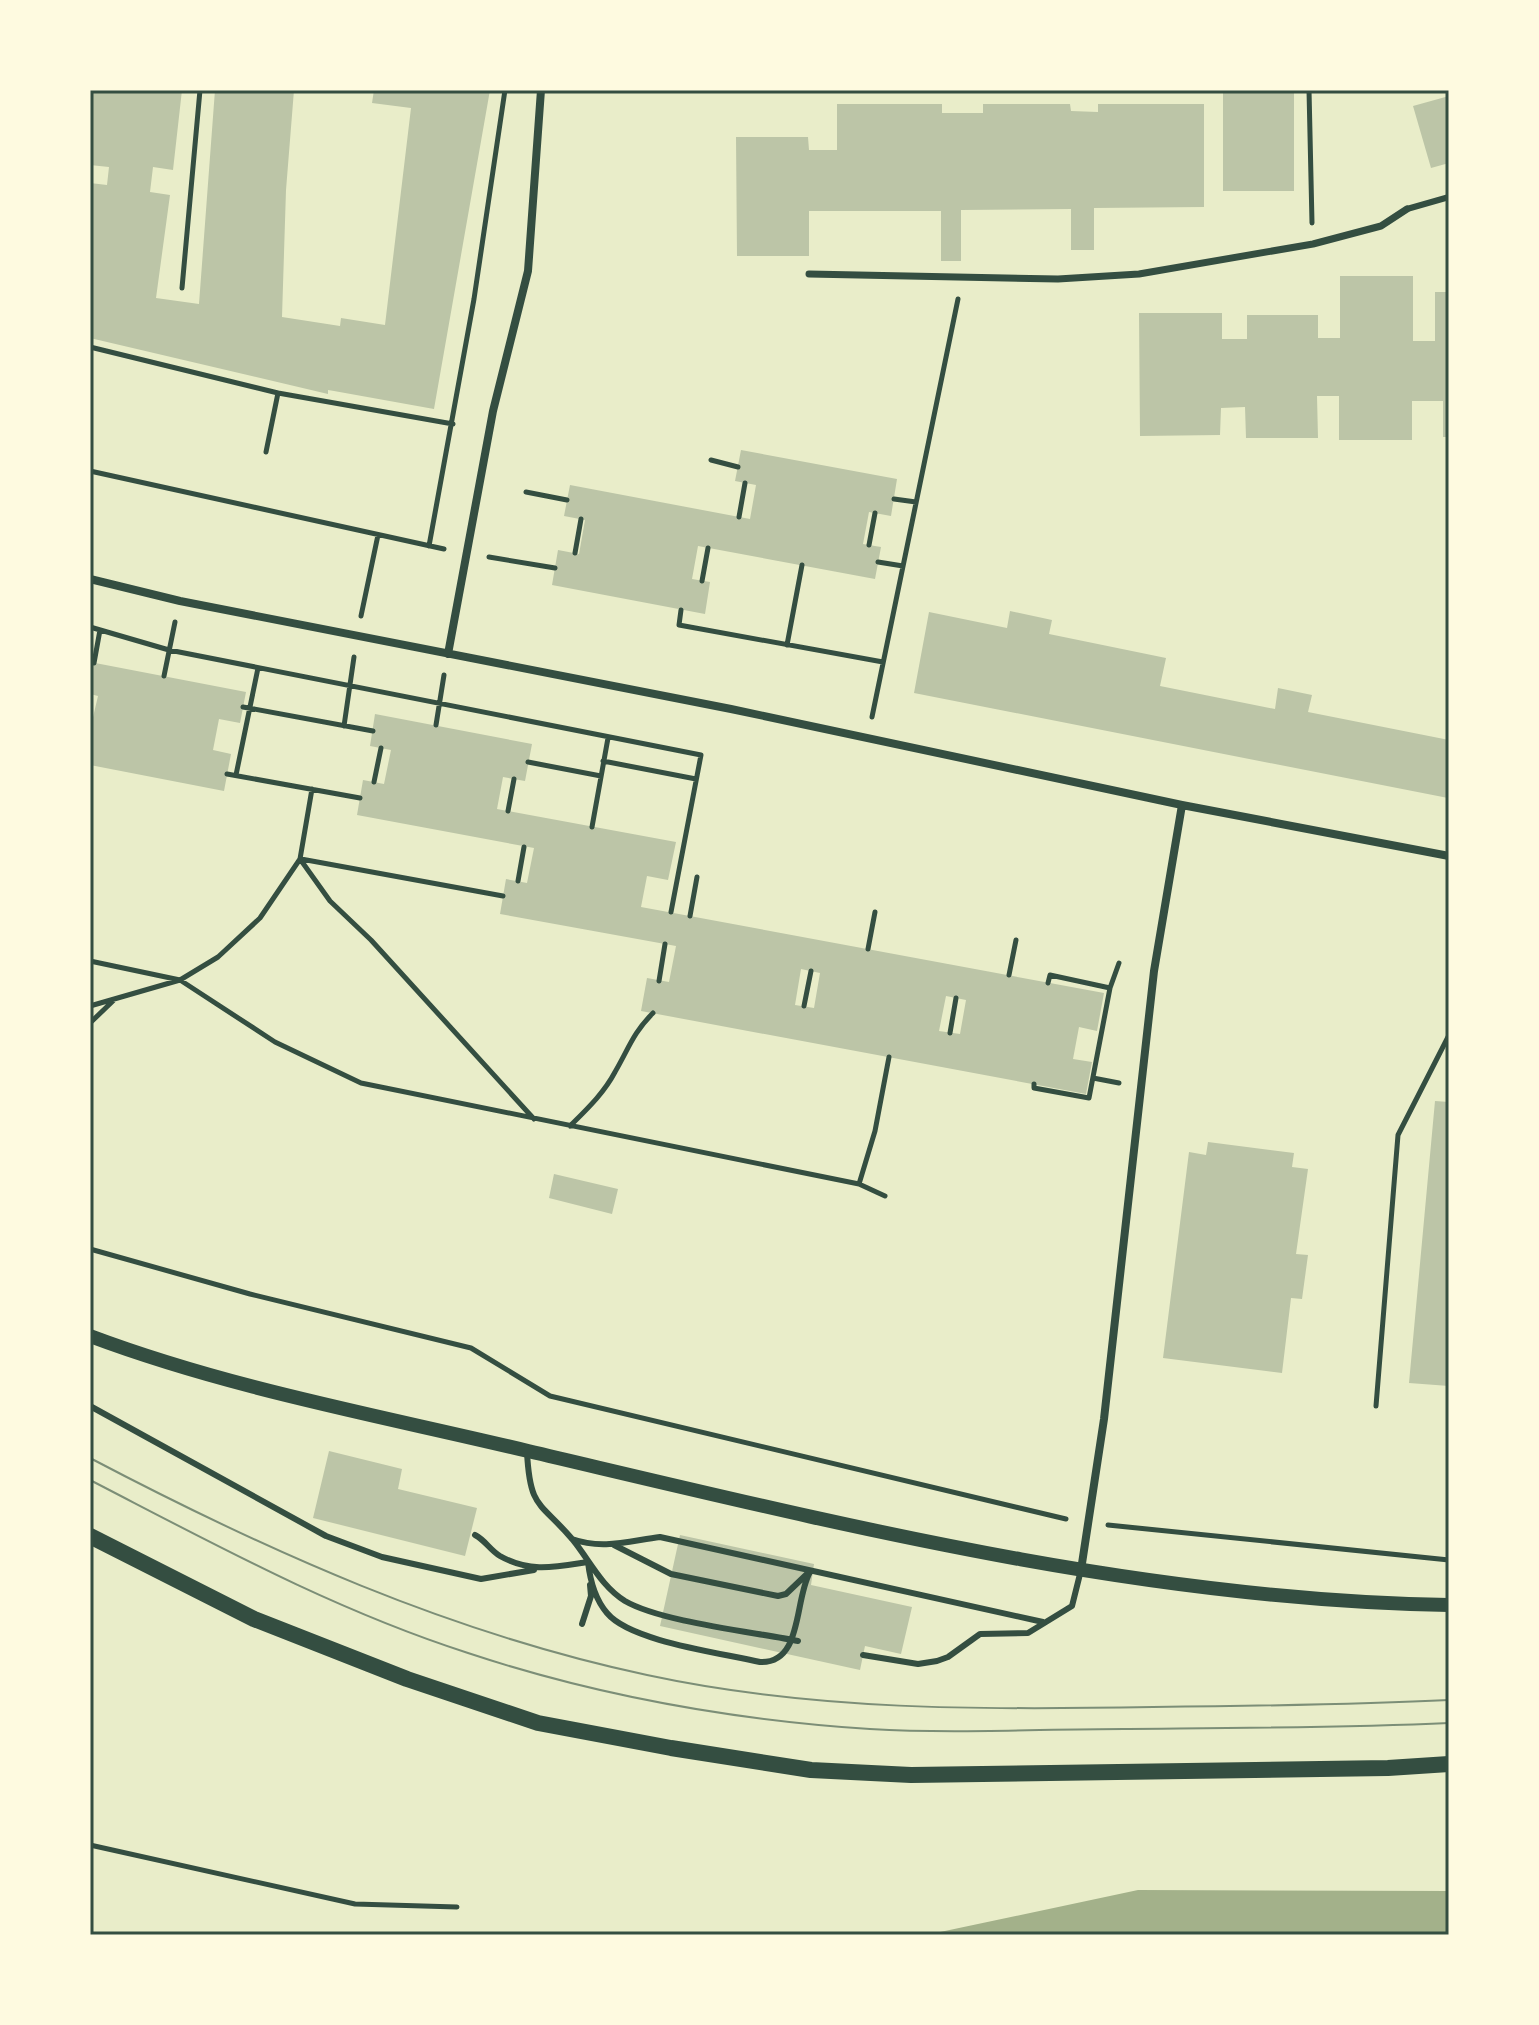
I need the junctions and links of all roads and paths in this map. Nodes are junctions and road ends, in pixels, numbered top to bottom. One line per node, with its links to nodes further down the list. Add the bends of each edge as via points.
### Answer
1 (200, 90): 10 (path)
2 (505, 90): 13 (path)
3 (541, 90): 29 (street, via 528,271)
4 (1309, 90): 7 (path)
5 (1449, 197): 6 (lane)
6 (1407, 209): 7 (street, via 1381,226)
7 (1313, 244): 9 (street, via 1139,274)
8 (809, 274): 9 (street)
9 (962, 279): 22 (path)
10 (182, 288)
11 (90, 347): 12 (path)
12 (278, 393): 13 (path); 14 (path)
13 (453, 424): 27 (path)
14 (266, 452)
15 (711, 460): 16 (path)
16 (738, 467)
17 (90, 471): 27 (path)
18 (745, 483): 24 (path)
19 (526, 492): 21 (path)
20 (894, 499): 22 (path)
21 (567, 500)
22 (916, 502): 33 (path)
23 (875, 513): 26 (path)
24 (739, 517)
25 (581, 519): 30 (path)
26 (869, 545)
27 (429, 546): 29 (path)
28 (708, 548): 36 (path)
29 (465, 553): 34 (path); 42 (street)
30 (575, 553)
31 (878, 562): 33 (path)
32 (802, 565): 40 (path)
33 (903, 566): 43 (path)
34 (555, 568)
35 (90, 579): 42 (street)
36 (702, 581)
37 (681, 610): 40 (path, via 679,625)
38 (90, 627): 39 (path)
39 (100, 630): 41 (path); 44 (path)
40 (787, 645): 43 (path)
41 (169, 650): 45 (path); 46 (path)
42 (448, 654): 52 (street)
43 (883, 662): 52 (path)
44 (94, 663)
45 (258, 668): 47 (path); 48 (path)
46 (164, 676)
47 (440, 704): 49 (path); 51 (path)
48 (246, 707): 50 (path); 57 (path)
49 (436, 725)
50 (373, 731)
51 (608, 738): 54 (path); 60 (path, via 701,755)
52 (868, 738): 64 (street)
53 (381, 748): 61 (path)
54 (603, 761): 58 (path); 60 (path)
55 (528, 762): 58 (path)
56 (227, 774): 57 (path)
57 (236, 775): 62 (path)
58 (601, 776): 66 (path)
59 (514, 779): 65 (path)
60 (696, 779): 71 (path)
61 (374, 782)
62 (312, 789): 63 (path); 69 (path)
63 (360, 798)
64 (1182, 805): 68 (street); 108 (street, via 1154,971)
65 (508, 811)
66 (592, 827)
67 (524, 847): 73 (path)
68 (1449, 856)
69 (300, 859): 74 (path); 85 (path, via 260,918 218,957); 99 (path, via 330,901)
70 (672, 861): 71 (path)
71 (681, 862): 75 (path)
72 (697, 877): 77 (path)
73 (518, 881)
74 (503, 896)
75 (671, 912)
76 (875, 912): 80 (path)
77 (690, 916)
78 (1016, 940): 84 (path)
79 (665, 944): 86 (path)
80 (868, 949)
81 (90, 961): 85 (path)
82 (1119, 963): 88 (path)
83 (811, 971): 92 (path)
84 (1009, 975)
85 (180, 980): 89 (path); 99 (path, via 275,1042 361,1083)
86 (659, 981)
87 (1048, 983): 88 (path, via 1050,975)
88 (1110, 988): 98 (path, via 1089,1098)
89 (116, 998): 91 (path); 94 (path)
90 (956, 998): 95 (path)
91 (90, 1006)
92 (804, 1006)
93 (653, 1013): 100 (path, via 635,1031 597,1098)
94 (90, 1023)
95 (950, 1033)
96 (1449, 1035): 106 (path, via 1398,1135)
97 (889, 1057): 101 (path)
98 (1034, 1084)
99 (535, 1120): 100 (path)
100 (569, 1127): 101 (path)
101 (859, 1184): 102 (path)
102 (885, 1196)
103 (90, 1249): 108 (path, via 471,1348 550,1396)
104 (90, 1336): 107 (street, via 145,1357 247,1384)
105 (90, 1406): 115 (lane, via 326,1536 382,1557 481,1579)
106 (1376, 1406)
107 (527, 1451): 111 (lane, via 529,1488 549,1519); 116 (street, via 716,1496)
108 (1091, 1524): 113 (path); 116 (street)
109 (475, 1535): 115 (lane, via 497,1555)
110 (90, 1536): 124 (main road, via 254,1619 407,1679 538,1723 671,1748 811,1770 911,1775)
111 (572, 1539): 112 (lane); 114 (lane)
112 (614, 1545): 117 (lane, via 660,1537); 117 (lane, via 671,1574 778,1596)
113 (1449, 1560)
114 (588, 1562): 115 (lane); 118 (lane); 122 (lane, via 624,1601 655,1613)
115 (534, 1570)
116 (1081, 1570): 119 (street, via 1368,1604); 120 (lane, via 1072,1606)
117 (810, 1572): 120 (lane); 122 (lane)
118 (590, 1582): 121 (lane); 122 (lane, via 608,1615 629,1629 663,1639 773,1663)
119 (1449, 1605)
120 (1043, 1622): 123 (lane, via 1028,1633 980,1634 948,1657 918,1664)
121 (582, 1624)
122 (795, 1640)
123 (863, 1655)
124 (1449, 1764)
125 (90, 1845): 126 (path, via 355,1904)
126 (457, 1907)

